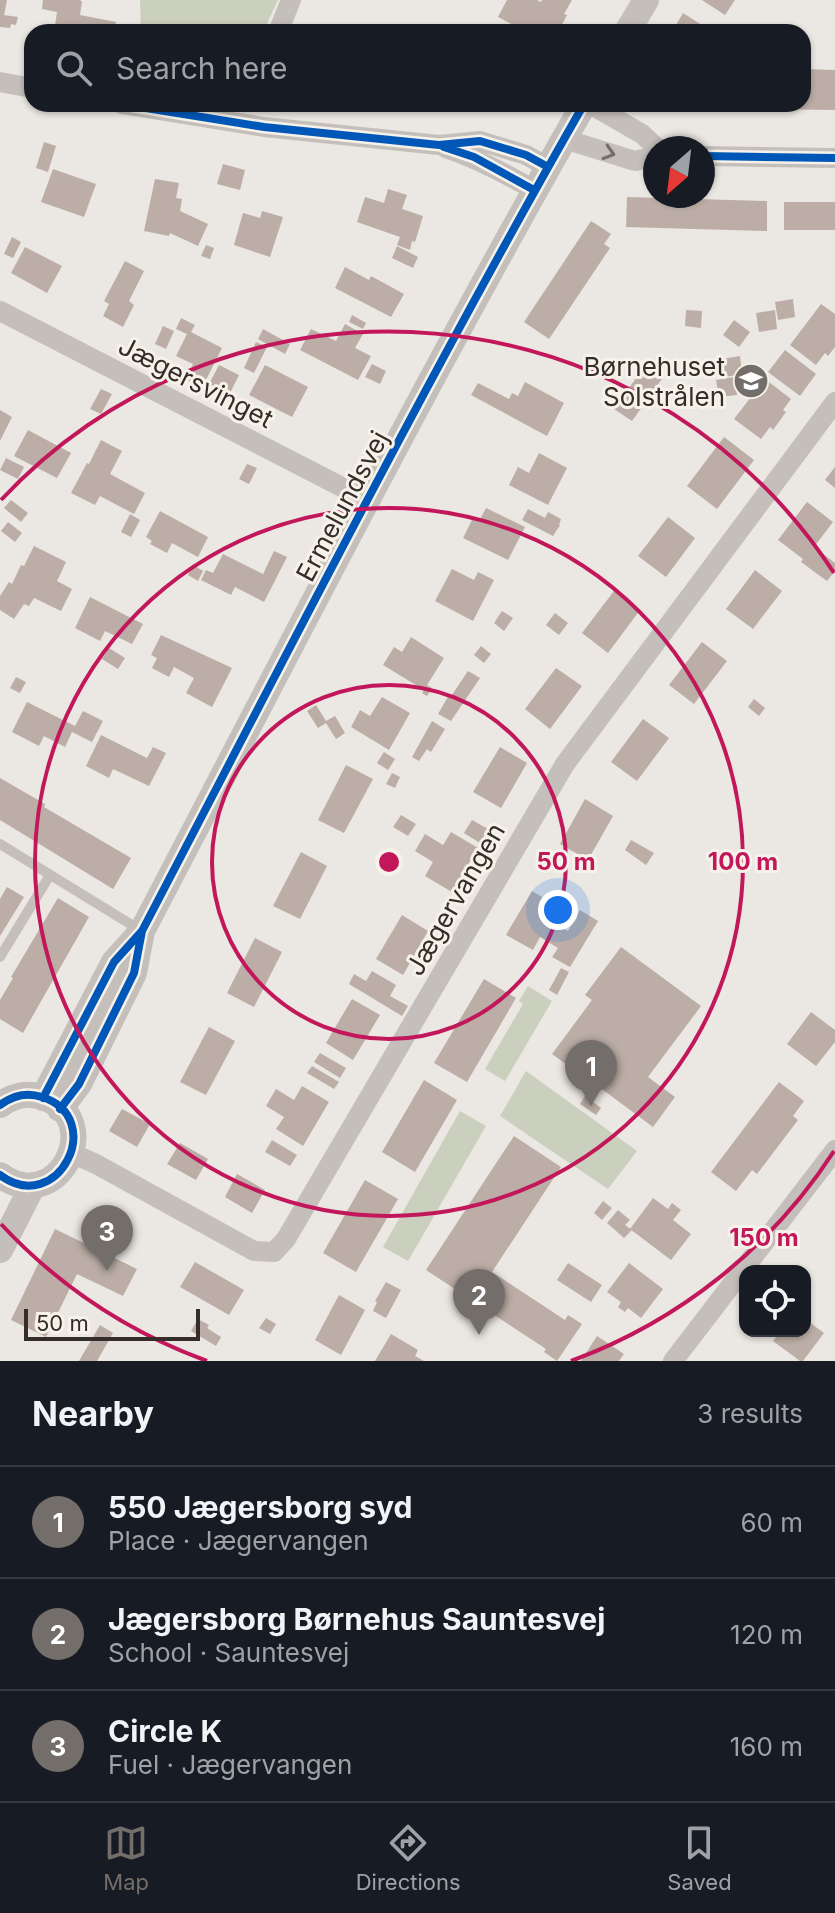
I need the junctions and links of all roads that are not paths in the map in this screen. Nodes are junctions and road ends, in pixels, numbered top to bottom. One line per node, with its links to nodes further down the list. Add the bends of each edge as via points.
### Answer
1 (291, 0): 3 (street)
2 (646, 0): 4 (street)
3 (281, 24)
4 (632, 24)
5 (0, 82): 6 (street)
6 (24, 86)
7 (579, 112): 11 (street, Ermelundsvej)
8 (604, 112): 10 (street)
9 (241, 113): 15 (street, via 264,127 439,145 480,141 526,155)
10 (644, 136)
11 (564, 139): 14 (street, one-way to 14); 15 (street, Ermelundsvej)
12 (715, 156): 13 (street)
13 (835, 158)
14 (643, 159)
15 (541, 178): 18 (street, Ermelundsvej)
16 (0, 311): 18 (street, Jægersvinget)
17 (835, 402): 26 (street, Jægervangen, via 565,764 274,1252 254,1251)
18 (367, 500): 21 (street, Ermelundsvej)
19 (0, 844): 20 (lane)
20 (50, 875): 21 (lane); 22 (lane)
21 (142, 931): 23 (street, Ermelundsvej, via 114,962)
22 (0, 957)
23 (52, 1103): 24 (street, via 21,1095); 26 (street, via 71,1127)
24 (0, 1105)
25 (835, 1150): 30 (street)
26 (71, 1153): 28 (street, via 59,1173)
27 (1, 1178): 28 (street)
28 (33, 1185): 29 (street)
29 (0, 1250)
30 (673, 1361)

